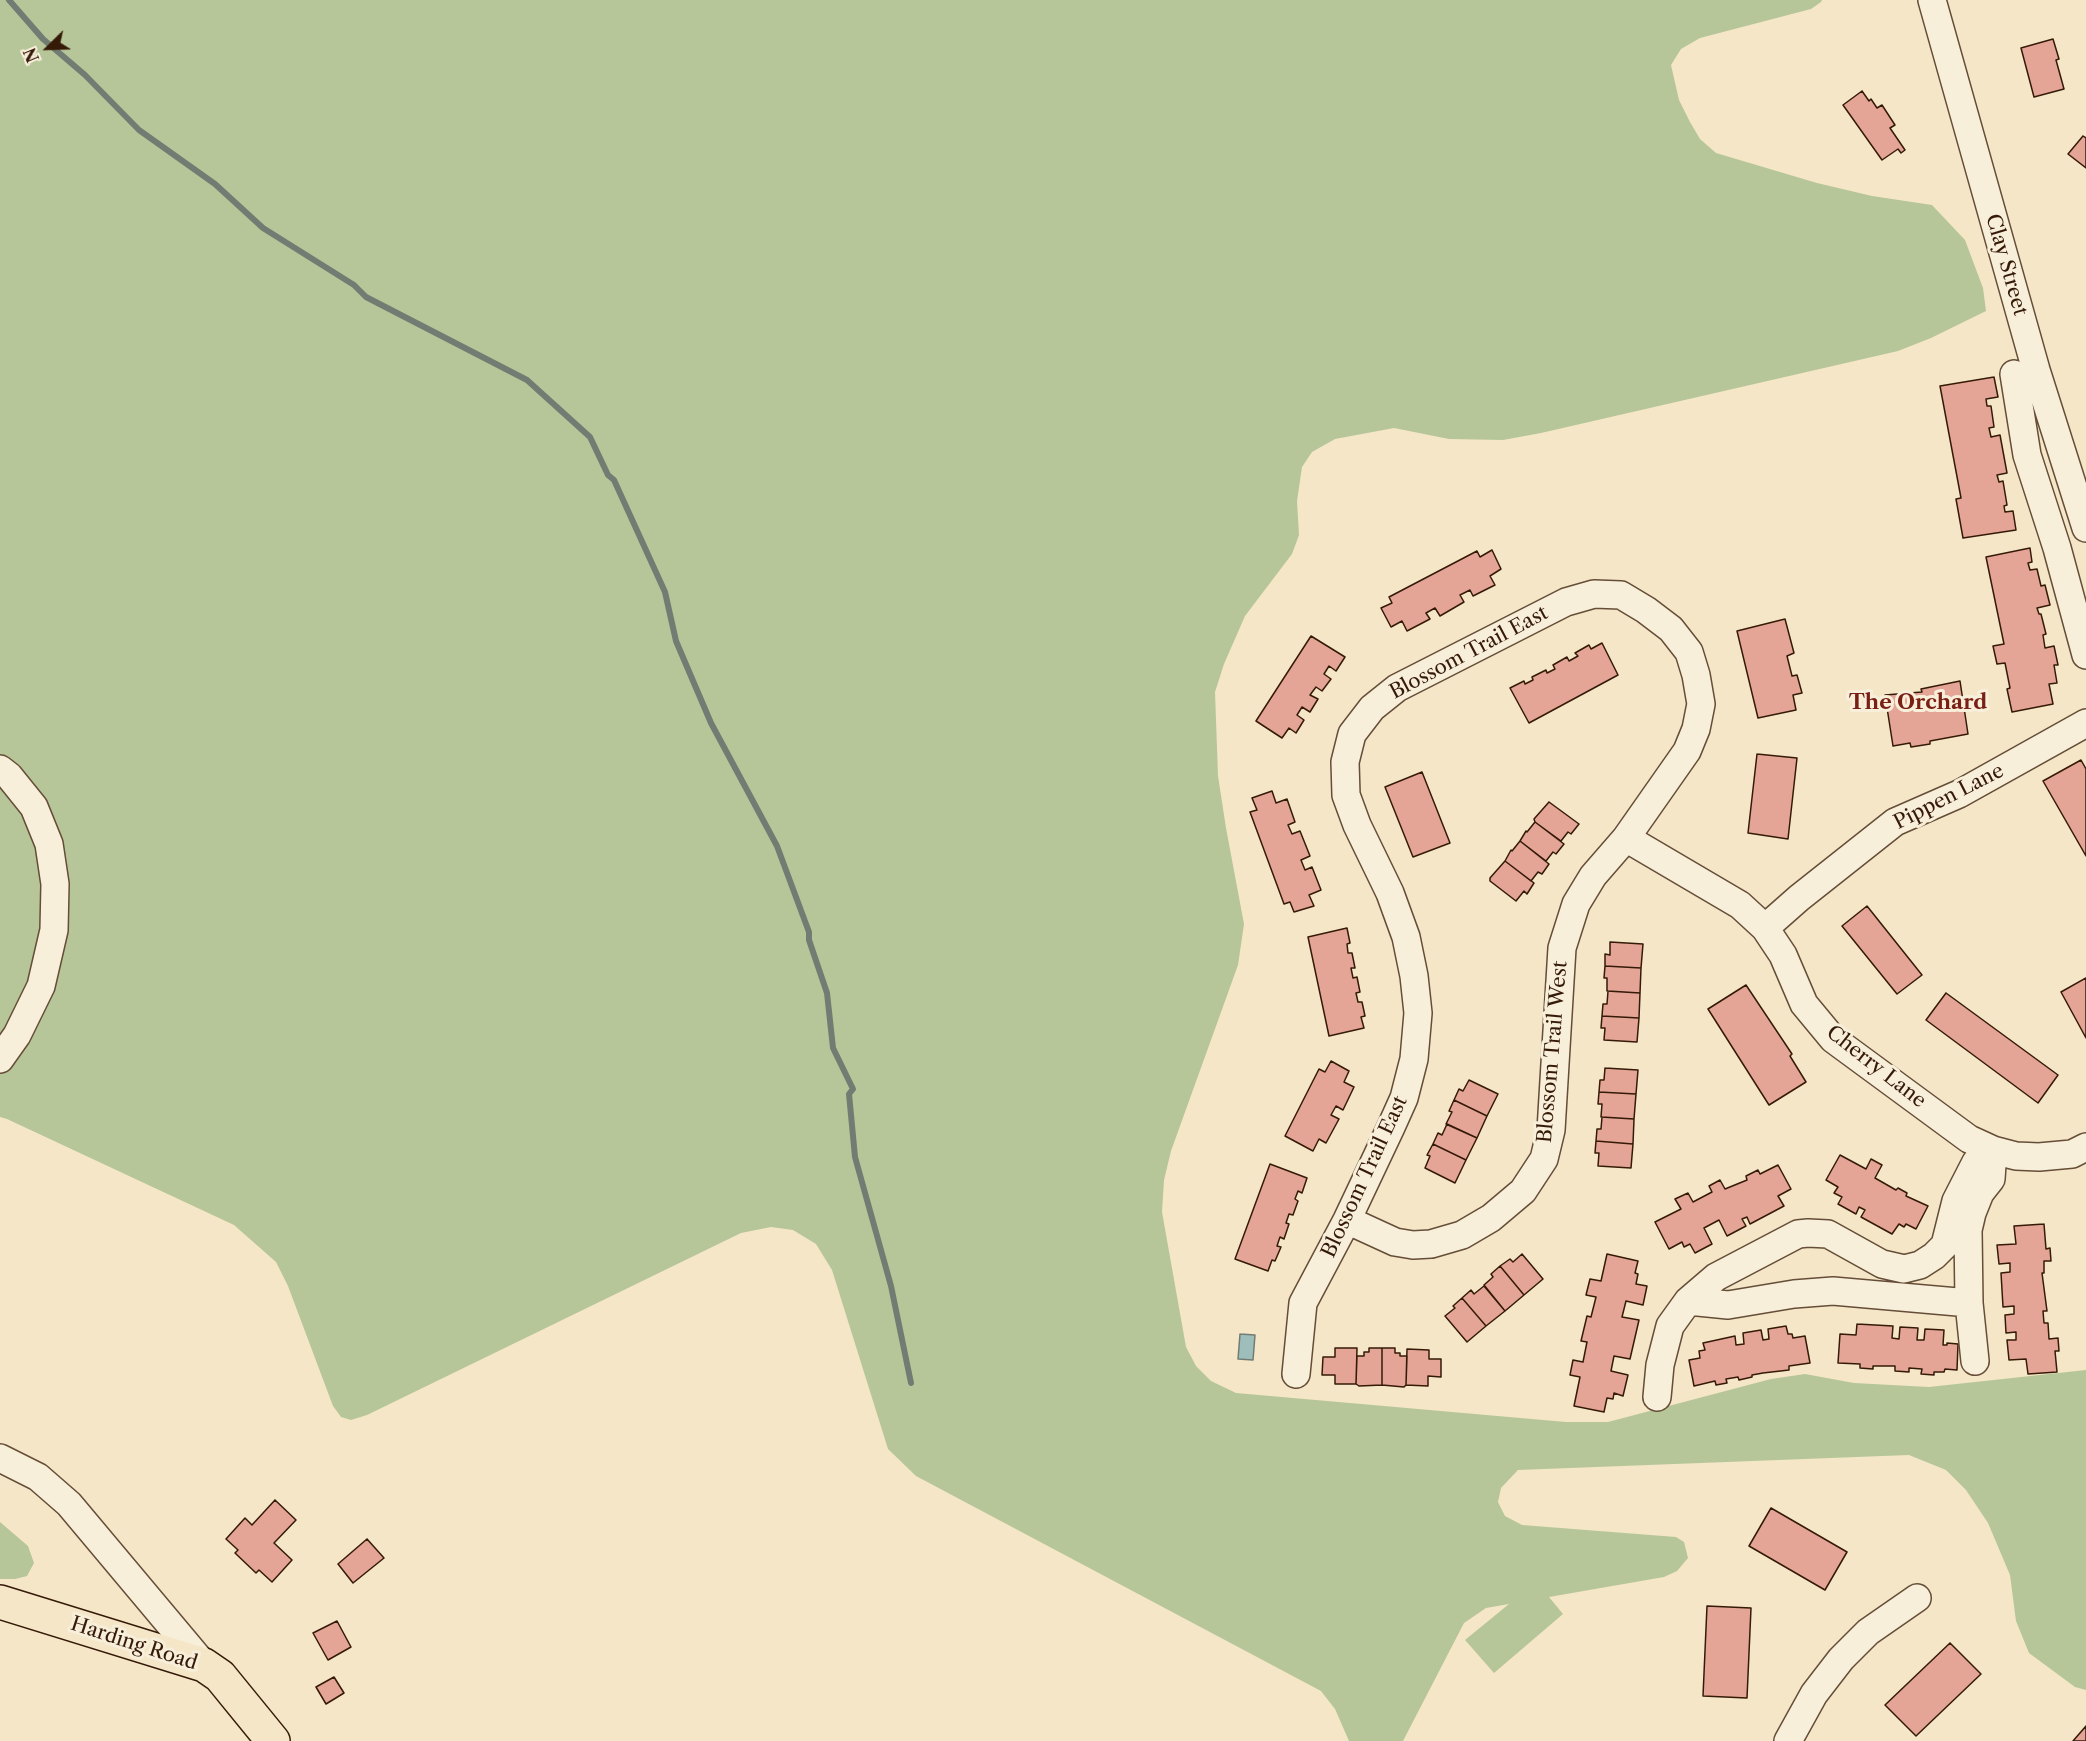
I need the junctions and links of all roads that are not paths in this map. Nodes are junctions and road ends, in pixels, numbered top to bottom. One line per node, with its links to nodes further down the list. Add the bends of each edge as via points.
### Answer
1 (1932, 0): 3 (street, Clay Street, via 2036,370)
2 (2014, 374): 4 (street, via 2027,455)
3 (2086, 528)
4 (2086, 655)
5 (2086, 723): 8 (street, Pippen Lane, via 1959,794 1895,822)
6 (0, 769): 9 (street, via 34,807 49,844 55,884 54,930 41,986 17,1035)
7 (1626, 838): 8 (street, Cherry Lane, via 1740,905); 12 (street, Blossom Trail West, via 1593,876 1576,904 1562,948 1551,1130 1544,1159 1523,1191 1491,1218 1462,1235 1431,1244 1395,1242); 12 (street, Blossom Trail East, via 1687,751 1701,704 1689,652 1671,629 1621,595 1594,594 1566,602 1397,688 1372,708 1352,734 1345,762 1346,795 1406,937 1418,1013 1414,1059 1404,1098)
8 (1766, 928): 11 (street, Cherry Lane, via 1783,955 1804,1004 1833,1039 1969,1139)
9 (0, 1059)
10 (2086, 1147): 11 (street, Cherry Lane, via 2072,1154 2039,1157)
11 (1993, 1150): 13 (street, via 1976,1162 1956,1201 1945,1245 1920,1265 1904,1269 1882,1264 1828,1234 1798,1234 1716,1277); 14 (street, via 1991,1179 1980,1193 1968,1230)
12 (1347, 1220): 16 (street, Blossom Trail East, via 1303,1304)
13 (1688, 1301): 14 (street, via 1728,1305 1833,1291); 17 (street, via 1670,1326 1660,1365)
14 (1970, 1303): 15 (street)
15 (1975, 1361)
16 (1296, 1374)
17 (1658, 1397)
18 (0, 1458): 21 (street, via 38,1477 69,1504)
19 (1917, 1598): 23 (street, via 1877,1625 1841,1659 1814,1694)
20 (0, 1602): 21 (main road, Harding Road)
21 (204, 1665): 22 (main road, Harding Road, via 220,1676)
22 (273, 1741)
23 (1788, 1741)

